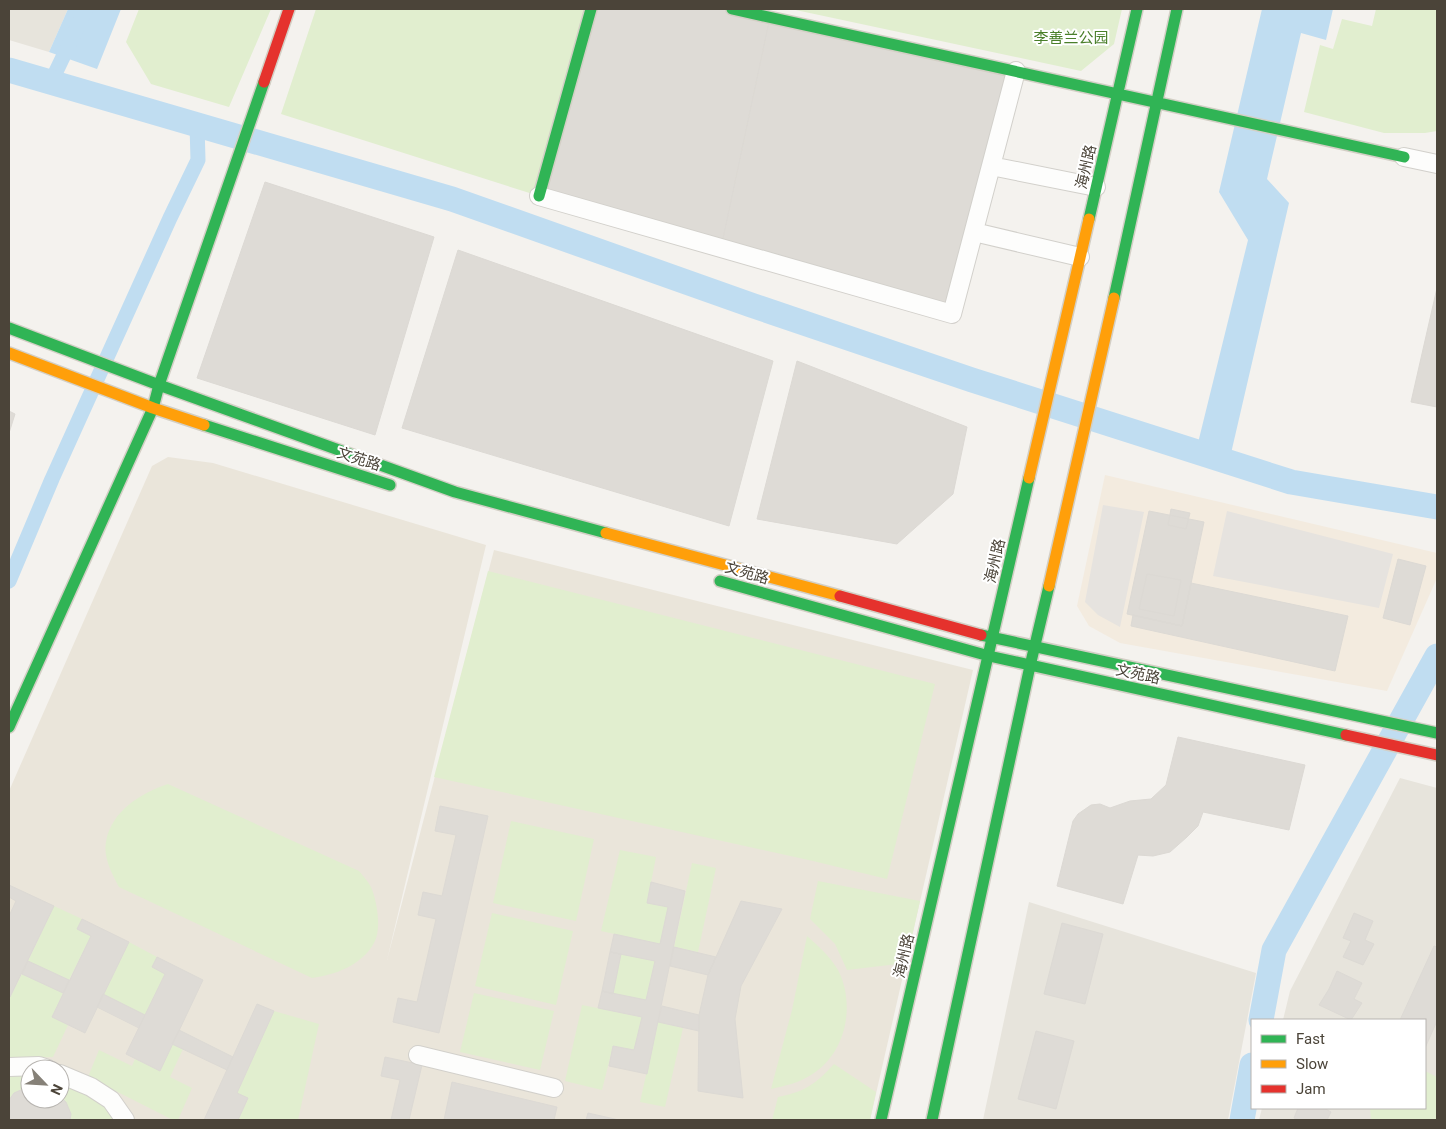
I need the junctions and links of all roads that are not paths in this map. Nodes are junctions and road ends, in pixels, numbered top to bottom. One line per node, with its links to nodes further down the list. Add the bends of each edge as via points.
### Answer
1 (289, 9): 19 (main road)
2 (591, 9): 14 (main road)
3 (732, 9): 6 (main road)
4 (1137, 9): 7 (main road, 海州路)
5 (1176, 9): 8 (main road)
6 (1016, 71): 7 (main road); 12 (street)
7 (1118, 94): 8 (main road); 13 (main road, 海州路)
8 (1155, 102): 10 (main road); 24 (main road)
9 (1437, 151): 10 (street)
10 (1404, 157): 11 (street)
11 (1437, 164)
12 (991, 166): 13 (street); 15 (street)
13 (1096, 187): 16 (main road, 海州路)
14 (538, 196): 15 (street, via 952,314)
15 (974, 232): 16 (street)
16 (1080, 257): 23 (main road, 海州路)
17 (9, 328): 19 (main road, 文苑路)
18 (9, 353): 20 (main road, 文苑路)
19 (159, 385): 20 (main road); 23 (main road, 文苑路, via 455,492)
20 (153, 408): 21 (main road, 文苑路); 27 (main road)
21 (405, 490)
22 (711, 578): 25 (main road, 文苑路)
23 (993, 638): 24 (main road, 文苑路); 25 (main road, 海州路)
24 (1036, 646): 26 (main road); 28 (main road, 文苑路)
25 (989, 656): 26 (main road, 文苑路); 34 (main road, 海州路)
26 (1030, 666): 29 (main road, 文苑路); 35 (main road)
27 (9, 727)
28 (1437, 734)
29 (1437, 755)
30 (418, 1055): 32 (street)
31 (70, 1078): 33 (street, via 111,1100)
32 (554, 1088)
33 (125, 1120)
34 (881, 1120)
35 (932, 1120)

